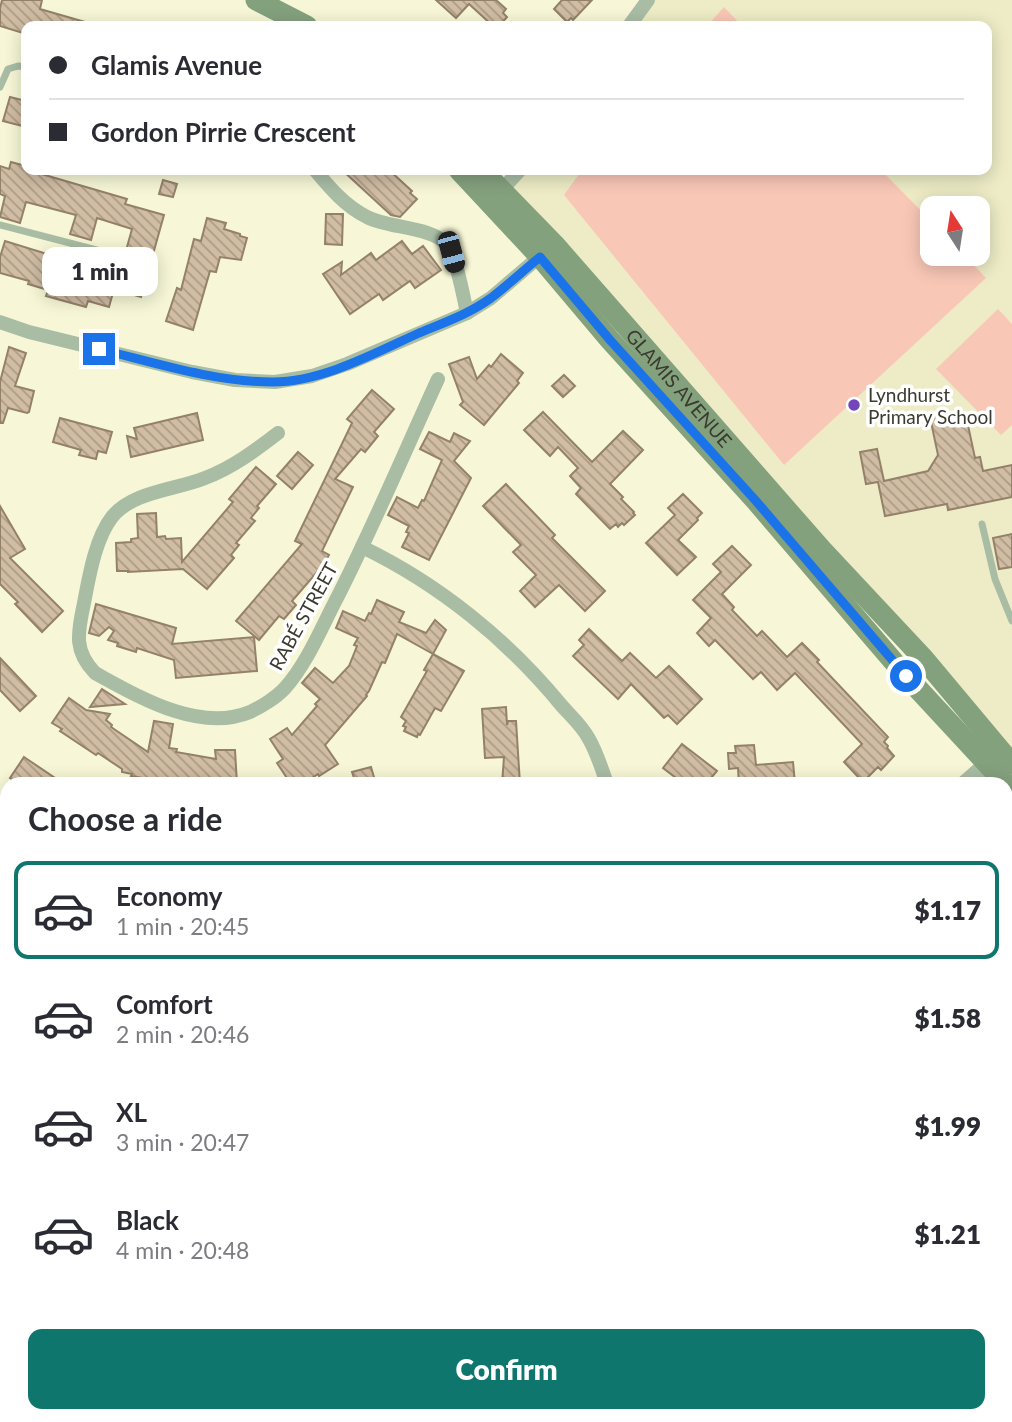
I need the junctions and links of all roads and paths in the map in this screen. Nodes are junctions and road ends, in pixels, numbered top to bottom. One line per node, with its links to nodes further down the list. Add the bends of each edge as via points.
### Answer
1 (256, 0): 3 (main road)
2 (648, 0): 4 (street)
3 (297, 21)
4 (633, 21)
5 (21, 66): 6 (lane, via 8,69)
6 (0, 87)
7 (319, 175): 15 (street, via 366,217 439,237 451,252)
8 (466, 175): 11 (main road, GLAMIS AVENUE)
9 (485, 175): 11 (main road, GLAMIS AVENUE)
10 (516, 175): 11 (street)
11 (496, 197): 13 (main road, GLAMIS AVENUE)
12 (0, 225): 14 (lane)
13 (547, 250): 15 (street); 21 (main road, GLAMIS AVENUE, via 610,340 756,501)
14 (108, 254)
15 (467, 313): 16 (street, via 348,364 275,382 192,372)
16 (0, 322)
17 (438, 379): 20 (street, RABÉ STREET)
18 (278, 433): 20 (street, RABÉ STREET, via 226,468 136,500 112,517 102,534 78,632 88,666 153,704 199,716 226,718 251,712 284,689 302,663)
19 (982, 524): 22 (lane, via 995,579)
20 (362, 547): 26 (street, via 447,597 543,682 589,738)
21 (871, 617): 23 (main road, GLAMIS AVENUE); 24 (main road, GLAMIS AVENUE)
22 (1012, 621)
23 (924, 659): 24 (main road); 25 (main road, GLAMIS AVENUE)
24 (906, 676): 25 (main road, GLAMIS AVENUE)
25 (1000, 761): 27 (street)
26 (604, 777)
27 (976, 777)

